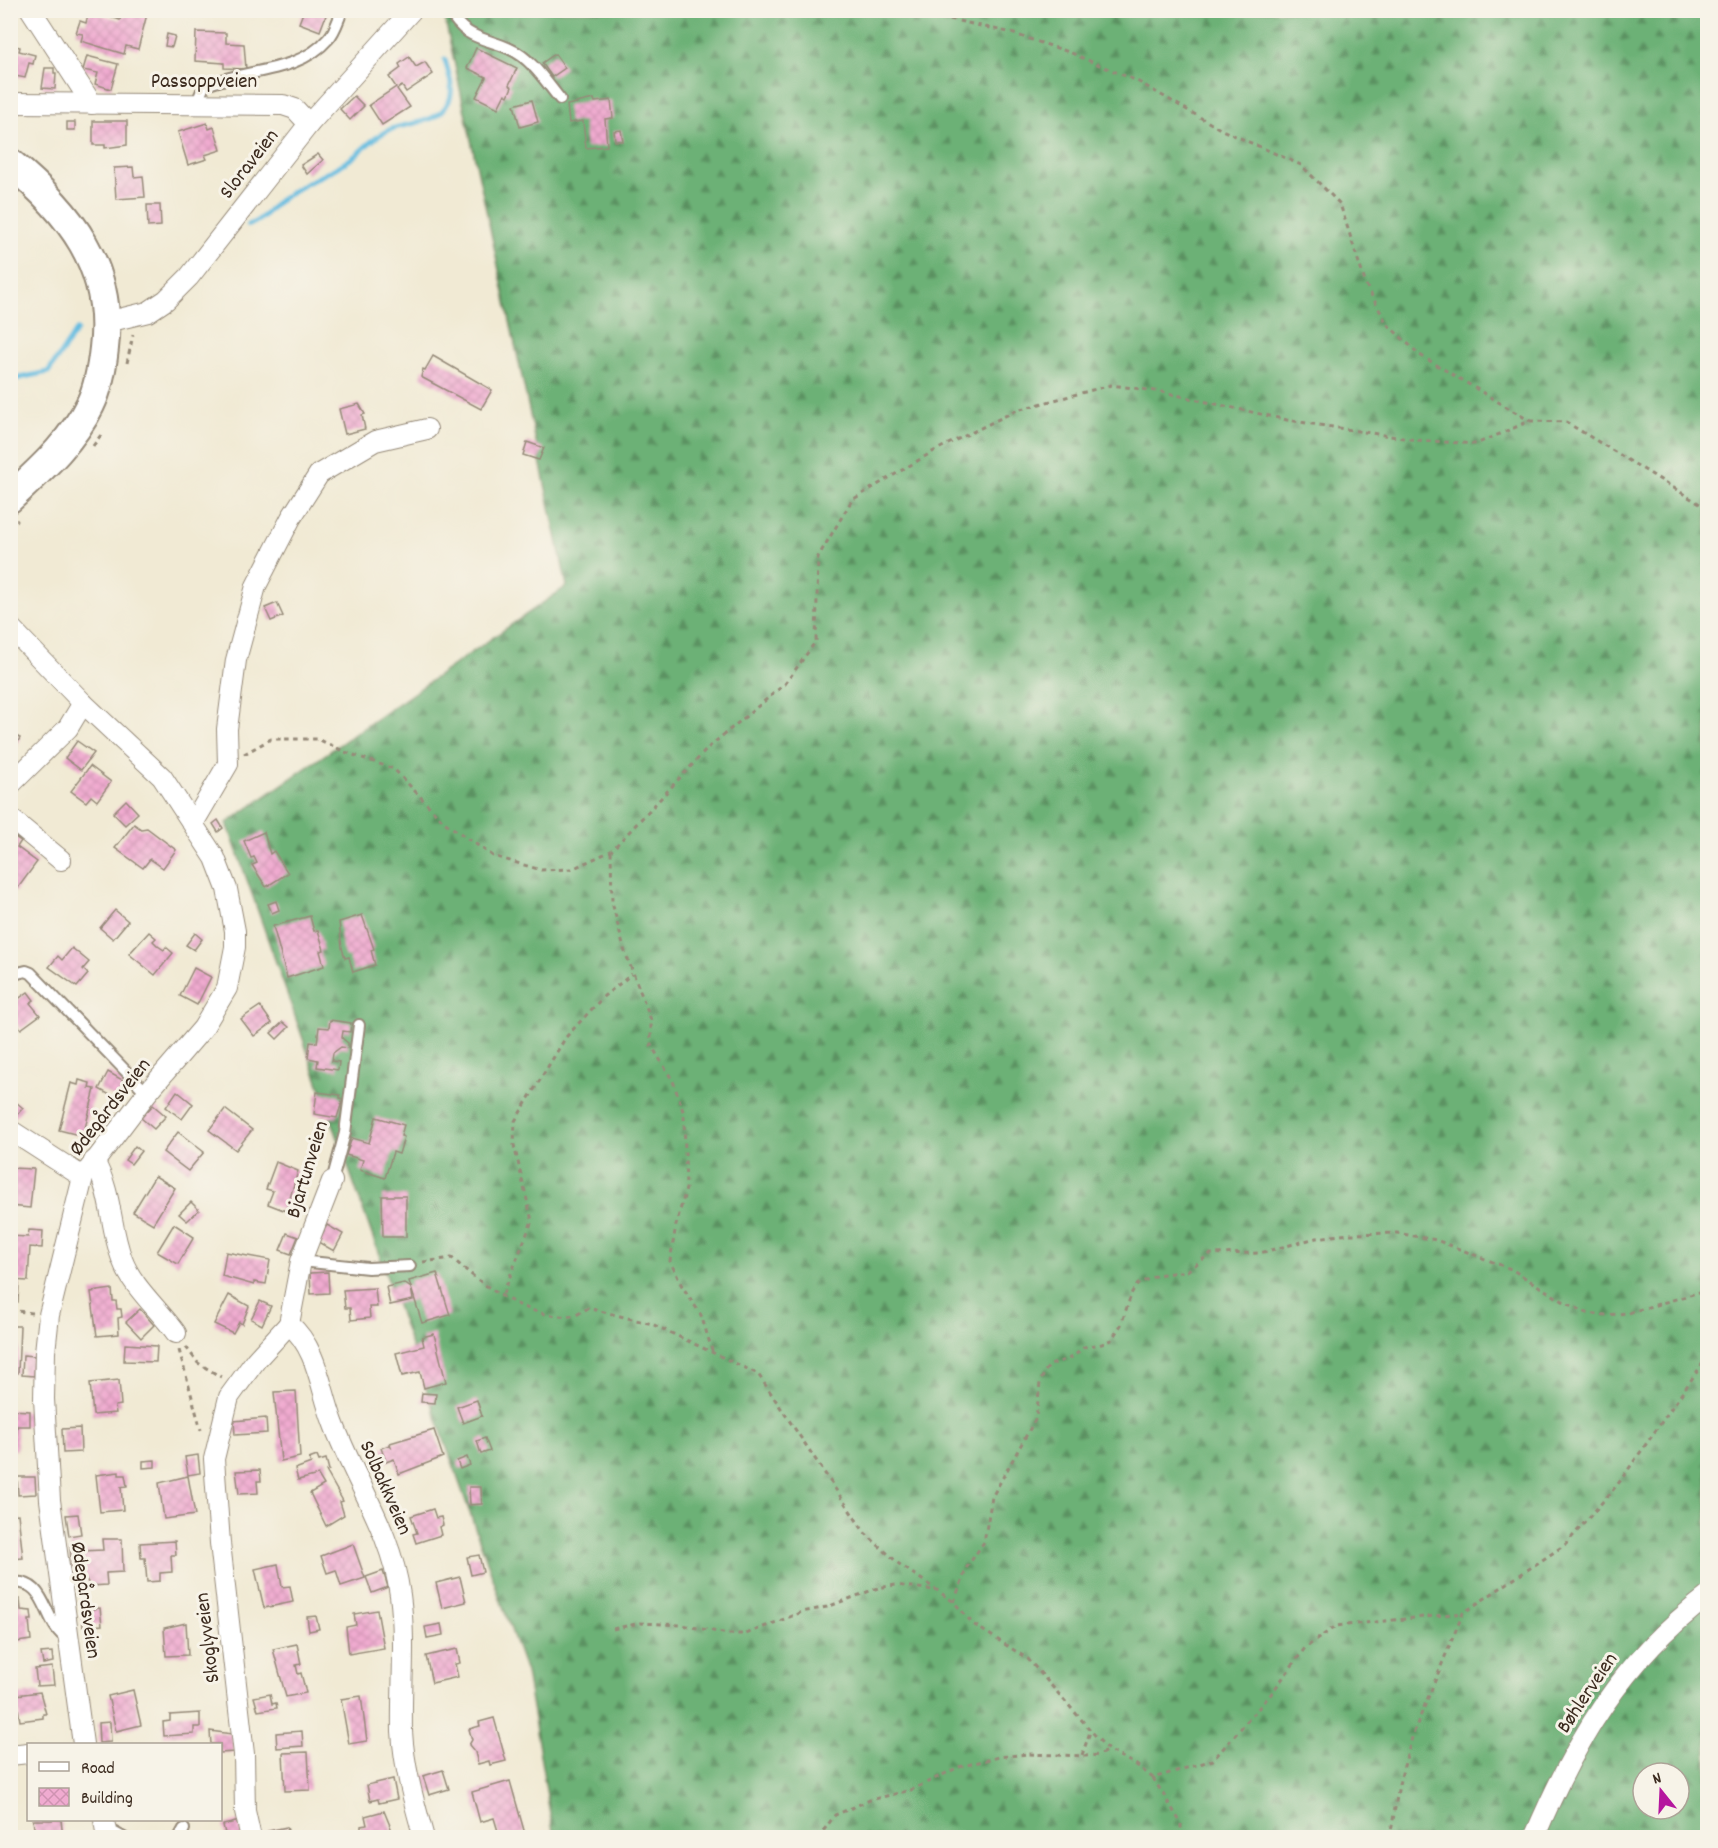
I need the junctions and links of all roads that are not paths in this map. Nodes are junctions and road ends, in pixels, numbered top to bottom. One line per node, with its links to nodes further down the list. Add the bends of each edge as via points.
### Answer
1 (31, 10): 10 (street)
2 (342, 10): 8 (lane, via 330,38 318,50 269,69 204,86)
3 (412, 10): 11 (street, Sloraveien)
4 (448, 10): 7 (lane, via 469,35 511,49 528,61)
5 (994, 10): 6 (lane)
6 (1009, 10)
7 (560, 99)
8 (197, 102): 10 (street, Passoppveien); 11 (street, Passoppveien, via 283,105 296,109)
9 (10, 103): 10 (street, Passoppveien)
10 (92, 104)
11 (309, 124): 13 (street, Sloraveien, via 189,277 166,300 148,312)
12 (10, 162): 13 (main road, via 59,208 80,236 102,288)
13 (107, 322): 15 (main road, via 102,372 91,405 69,439)
14 (427, 429): 20 (street, via 375,441 319,474 291,518 256,586 236,660 226,729 228,764)
15 (10, 498)
16 (10, 627): 17 (street, Ødegårdsveien)
17 (83, 703): 18 (street, via 60,737); 20 (street, Ødegårdsveien, via 162,777)
18 (10, 785)
19 (10, 818): 21 (street)
20 (194, 822): 24 (street, Ødegårdsveien, via 227,889 235,931 232,966 227,988 203,1028)
21 (61, 860)
22 (10, 975): 24 (lane, via 31,973)
23 (359, 1025): 28 (lane, Bjartunveien, via 345,1133)
24 (147, 1093): 26 (street, Ødegårdsveien)
25 (10, 1130): 27 (street)
26 (94, 1161): 27 (street, Ødegårdsveien); 32 (street, via 106,1183 122,1260)
27 (82, 1178): 35 (street, Ødegårdsveien, via 49,1315 45,1352 50,1500)
28 (332, 1181): 29 (street, Bjartunveien)
29 (301, 1261): 30 (lane, via 368,1268); 31 (street, Bjartunveien)
30 (410, 1266)
31 (289, 1324): 41 (street, Skoglyveien, via 236,1385 223,1412 214,1459 244,1754 244,1811); 42 (street, Solbakkveien, via 300,1334 316,1364 344,1453 380,1524 392,1558 400,1595 402,1733 409,1788)
32 (176, 1334)
33 (10, 1583): 35 (lane, via 26,1583 35,1589 55,1628)
34 (1707, 1596): 43 (street, Bøhlerveien, via 1646,1649 1617,1684 1571,1759)
35 (68, 1639): 36 (street, Ødegårdsveien)
36 (83, 1743)
37 (27, 1753): 38 (street)
38 (10, 1755)
39 (106, 1828): 40 (lane)
40 (124, 1838)
41 (251, 1838)
42 (424, 1838)
43 (1534, 1838)

